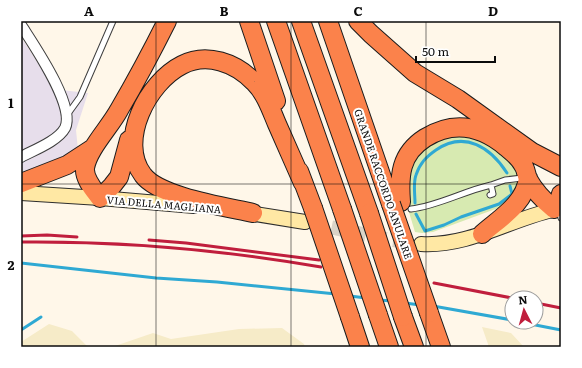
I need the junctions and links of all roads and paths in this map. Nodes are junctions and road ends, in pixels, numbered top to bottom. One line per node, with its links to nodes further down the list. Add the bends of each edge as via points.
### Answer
1 (113, 21): 9 (lane, via 80,97)
2 (167, 21): 11 (highway, via 118,112)
3 (249, 21): 16 (highway)
4 (276, 21): 29 (highway, bridge)
5 (301, 21): 30 (highway, bridge)
6 (328, 21): 22 (highway, GRANDE RACCORDO ANULARE)
7 (358, 21): 13 (highway, via 415,72 532,152)
8 (21, 25): 9 (street, via 56,83)
9 (66, 116): 12 (street, via 65,128 57,137)
10 (135, 124): 16 (highway, via 152,93 177,67 204,60 226,63 250,78 264,95); 21 (highway, via 119,176); 24 (highway, via 134,153 138,167 148,181 181,196)
11 (93, 148): 15 (highway, via 67,165); 21 (highway, via 85,172)
12 (21, 157)
13 (554, 164): 18 (highway)
14 (527, 175): 17 (lane); 22 (highway, via 523,164 513,152 490,135 468,128 442,130 415,146 405,160 400,174); 23 (highway, via 542,198); 26 (highway, via 525,191 521,198)
15 (21, 183)
16 (303, 183): 25 (highway)
17 (491, 185): 20 (lane, via 493,194); 22 (lane, via 429,206)
18 (561, 188)
19 (21, 193): 21 (main road, VIA DELLA MAGLIANA)
20 (490, 195)
21 (100, 198): 24 (main road, VIA DELLA MAGLIANA)
22 (401, 205): 31 (highway, GRANDE RACCORDO ANULARE, bridge, via 412,267)
23 (559, 207): 26 (main road)
24 (254, 213): 25 (main road, VIA DELLA MAGLIANA)
25 (309, 215): 28 (highway, bridge)
26 (482, 234): 27 (main road, via 446,243)
27 (421, 244)
28 (360, 347)
29 (389, 347)
30 (414, 347)
31 (441, 347)

